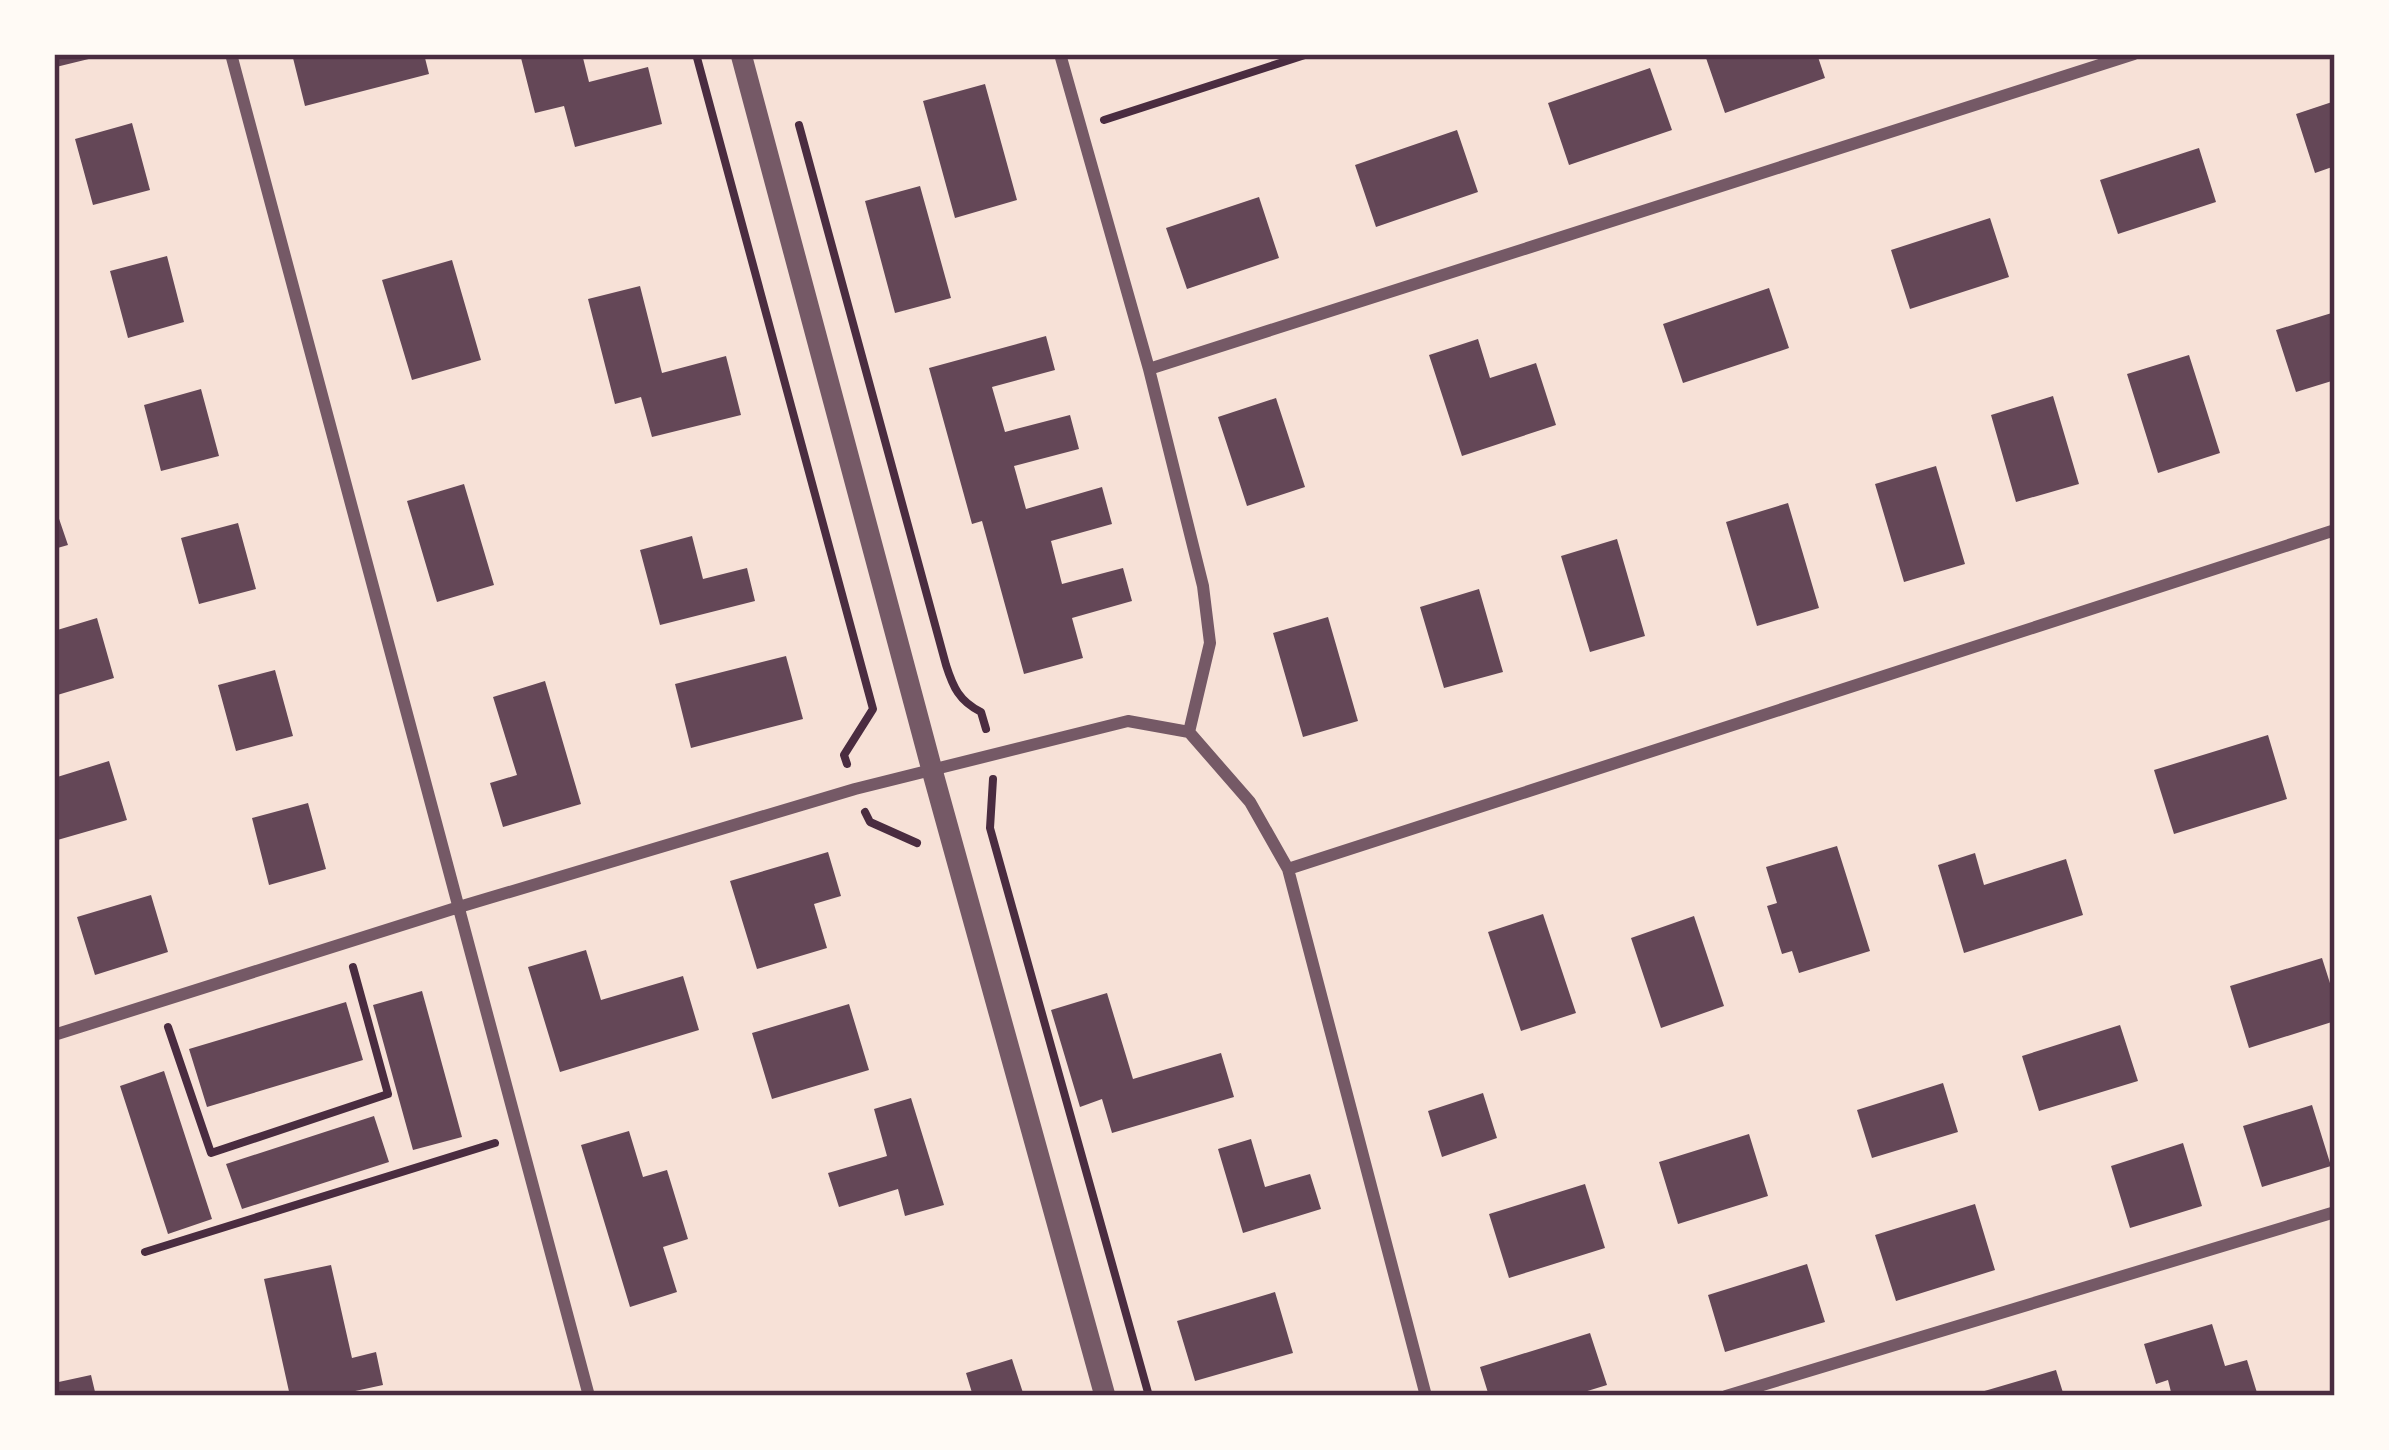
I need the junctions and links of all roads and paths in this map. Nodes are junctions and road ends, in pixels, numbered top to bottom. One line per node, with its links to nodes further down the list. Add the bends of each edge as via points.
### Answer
1 (232, 54): 17 (street)
2 (696, 54): 14 (path, via 873,709 844,755)
3 (741, 54): 13 (street)
4 (1060, 54): 8 (street)
5 (1308, 54): 8 (path)
6 (2134, 54): 9 (street)
7 (798, 122): 12 (path, via 954,690 981,712)
8 (1081, 128): 9 (street)
9 (1149, 369): 11 (street, via 1210,643)
10 (2335, 530): 16 (street)
11 (1189, 732): 12 (street, via 1129,721); 16 (street, via 1250,802)
12 (994, 756): 13 (street); 26 (path, via 990,828)
13 (932, 770): 14 (street); 25 (street)
14 (855, 789): 15 (path, via 870,822); 17 (street)
15 (923, 845)
16 (1288, 869): 27 (street)
17 (459, 907): 18 (street); 21 (street)
18 (346, 942): 19 (street); 19 (path, via 388,1094 211,1153)
19 (160, 1002): 20 (street)
20 (54, 1036)
21 (520, 1135): 23 (path); 24 (street)
22 (2335, 1212): 28 (street)
23 (145, 1252)
24 (589, 1396)
25 (1105, 1396)
26 (1149, 1396)
27 (1426, 1396)
28 (1726, 1396)

